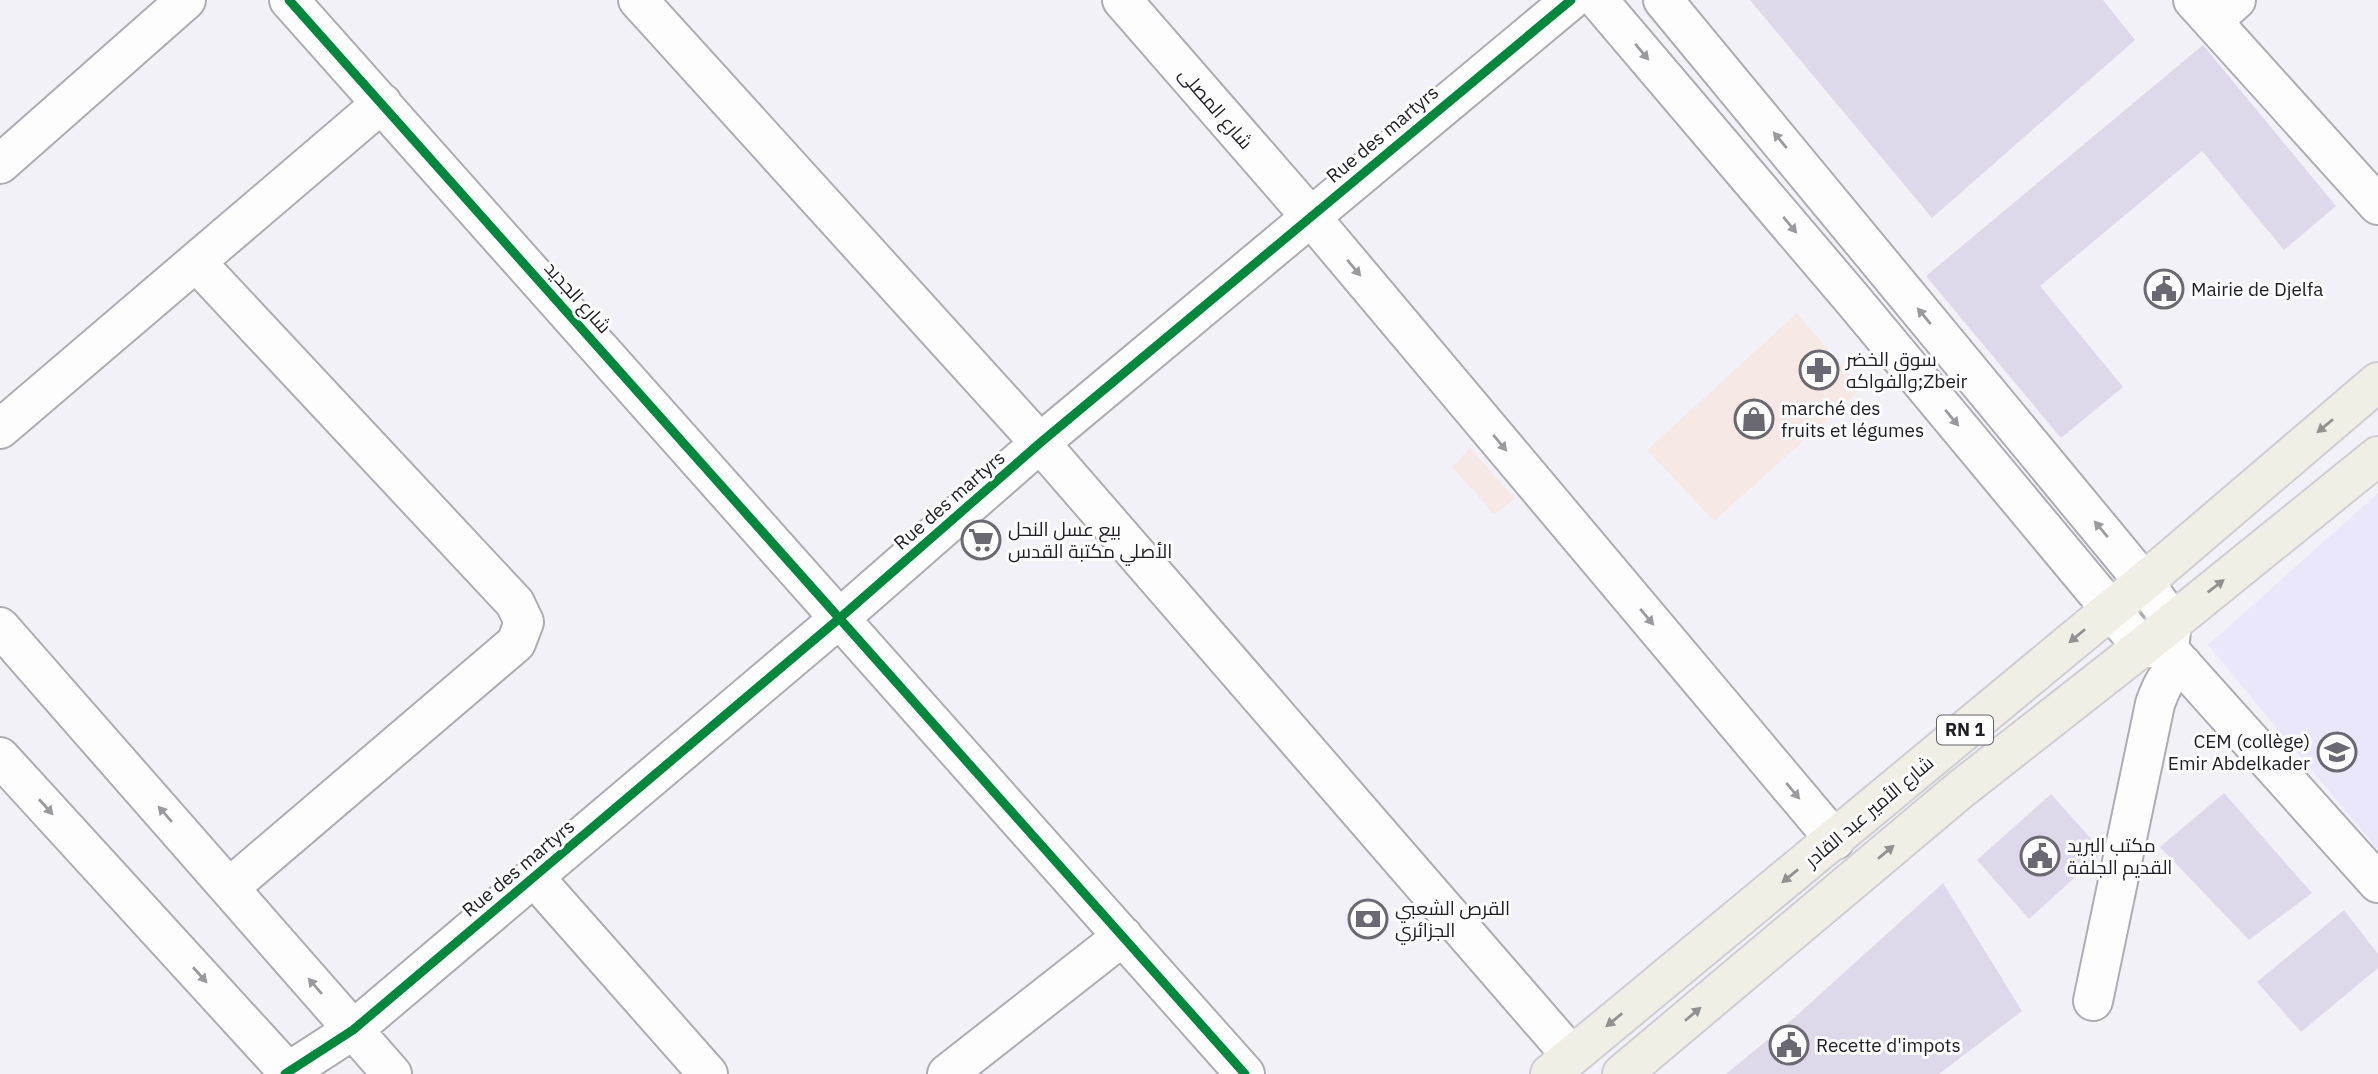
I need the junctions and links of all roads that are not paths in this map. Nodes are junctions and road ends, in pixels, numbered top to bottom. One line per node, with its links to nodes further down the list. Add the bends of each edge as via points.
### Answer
1 (186, 0): 10 (street)
2 (289, 0): 9 (street, شارع الجديد)
3 (638, 0): 18 (street)
4 (1122, 0): 12 (street, شارع المصلى)
5 (1572, 0): 12 (street, Rue des martyrs)
6 (1598, 0): 15 (street, one-way to 15)
7 (1663, 0): 14 (street, one-way to 7)
8 (2214, 7): 11 (street)
9 (382, 103): 13 (street); 22 (street, شارع الجديد)
10 (0, 164)
11 (2378, 205)
12 (1310, 216): 18 (street, Rue des martyrs); 26 (street, شارع المصلى, one-way to 26)
13 (196, 262): 17 (street); 29 (street, via 515,603 524,622 516,643)
14 (1888, 272): 15 (street); 20 (street, one-way to 14)
15 (1854, 301): 21 (street, one-way to 21)
16 (2378, 382): 20 (main road, شارع الأمير عبد القادر / RN 1, one-way to 20)
17 (0, 429)
18 (1040, 443): 22 (street, Rue des martyrs); 33 (street)
19 (2378, 456): 24 (main road, RN 1, one-way to 19)
20 (2144, 582): 21 (main road, شارع الأمير عبد القادر / RN 1); 24 (street)
21 (2110, 608): 24 (street); 26 (main road, شارع الأمير عبد القادر / RN 1, one-way to 26)
22 (841, 617): 27 (street, Rue des martyrs); 30 (street, شارع الجديد)
23 (0, 627): 29 (street, one-way to 23)
24 (2166, 645): 28 (street); 31 (street, via 2173,670 2155,704); 39 (main road, RN 1, one-way to 24, via 1961,789)
25 (0, 757): 34 (street, one-way to 34)
26 (1835, 840): 33 (main road, شارع الأمير عبد القادر / RN 1, one-way to 33)
27 (534, 877): 32 (street, Rue des martyrs); 36 (street)
28 (2378, 883)
29 (230, 887): 32 (street, one-way to 29)
30 (1123, 936): 37 (street); 38 (street, شارع الجديد)
31 (2093, 1002)
32 (353, 1030): 34 (street, Rue des martyrs); 35 (street)
33 (1560, 1065)
34 (288, 1073)
35 (392, 1074)
36 (708, 1074)
37 (947, 1074)
38 (1245, 1074)
39 (1622, 1074)

